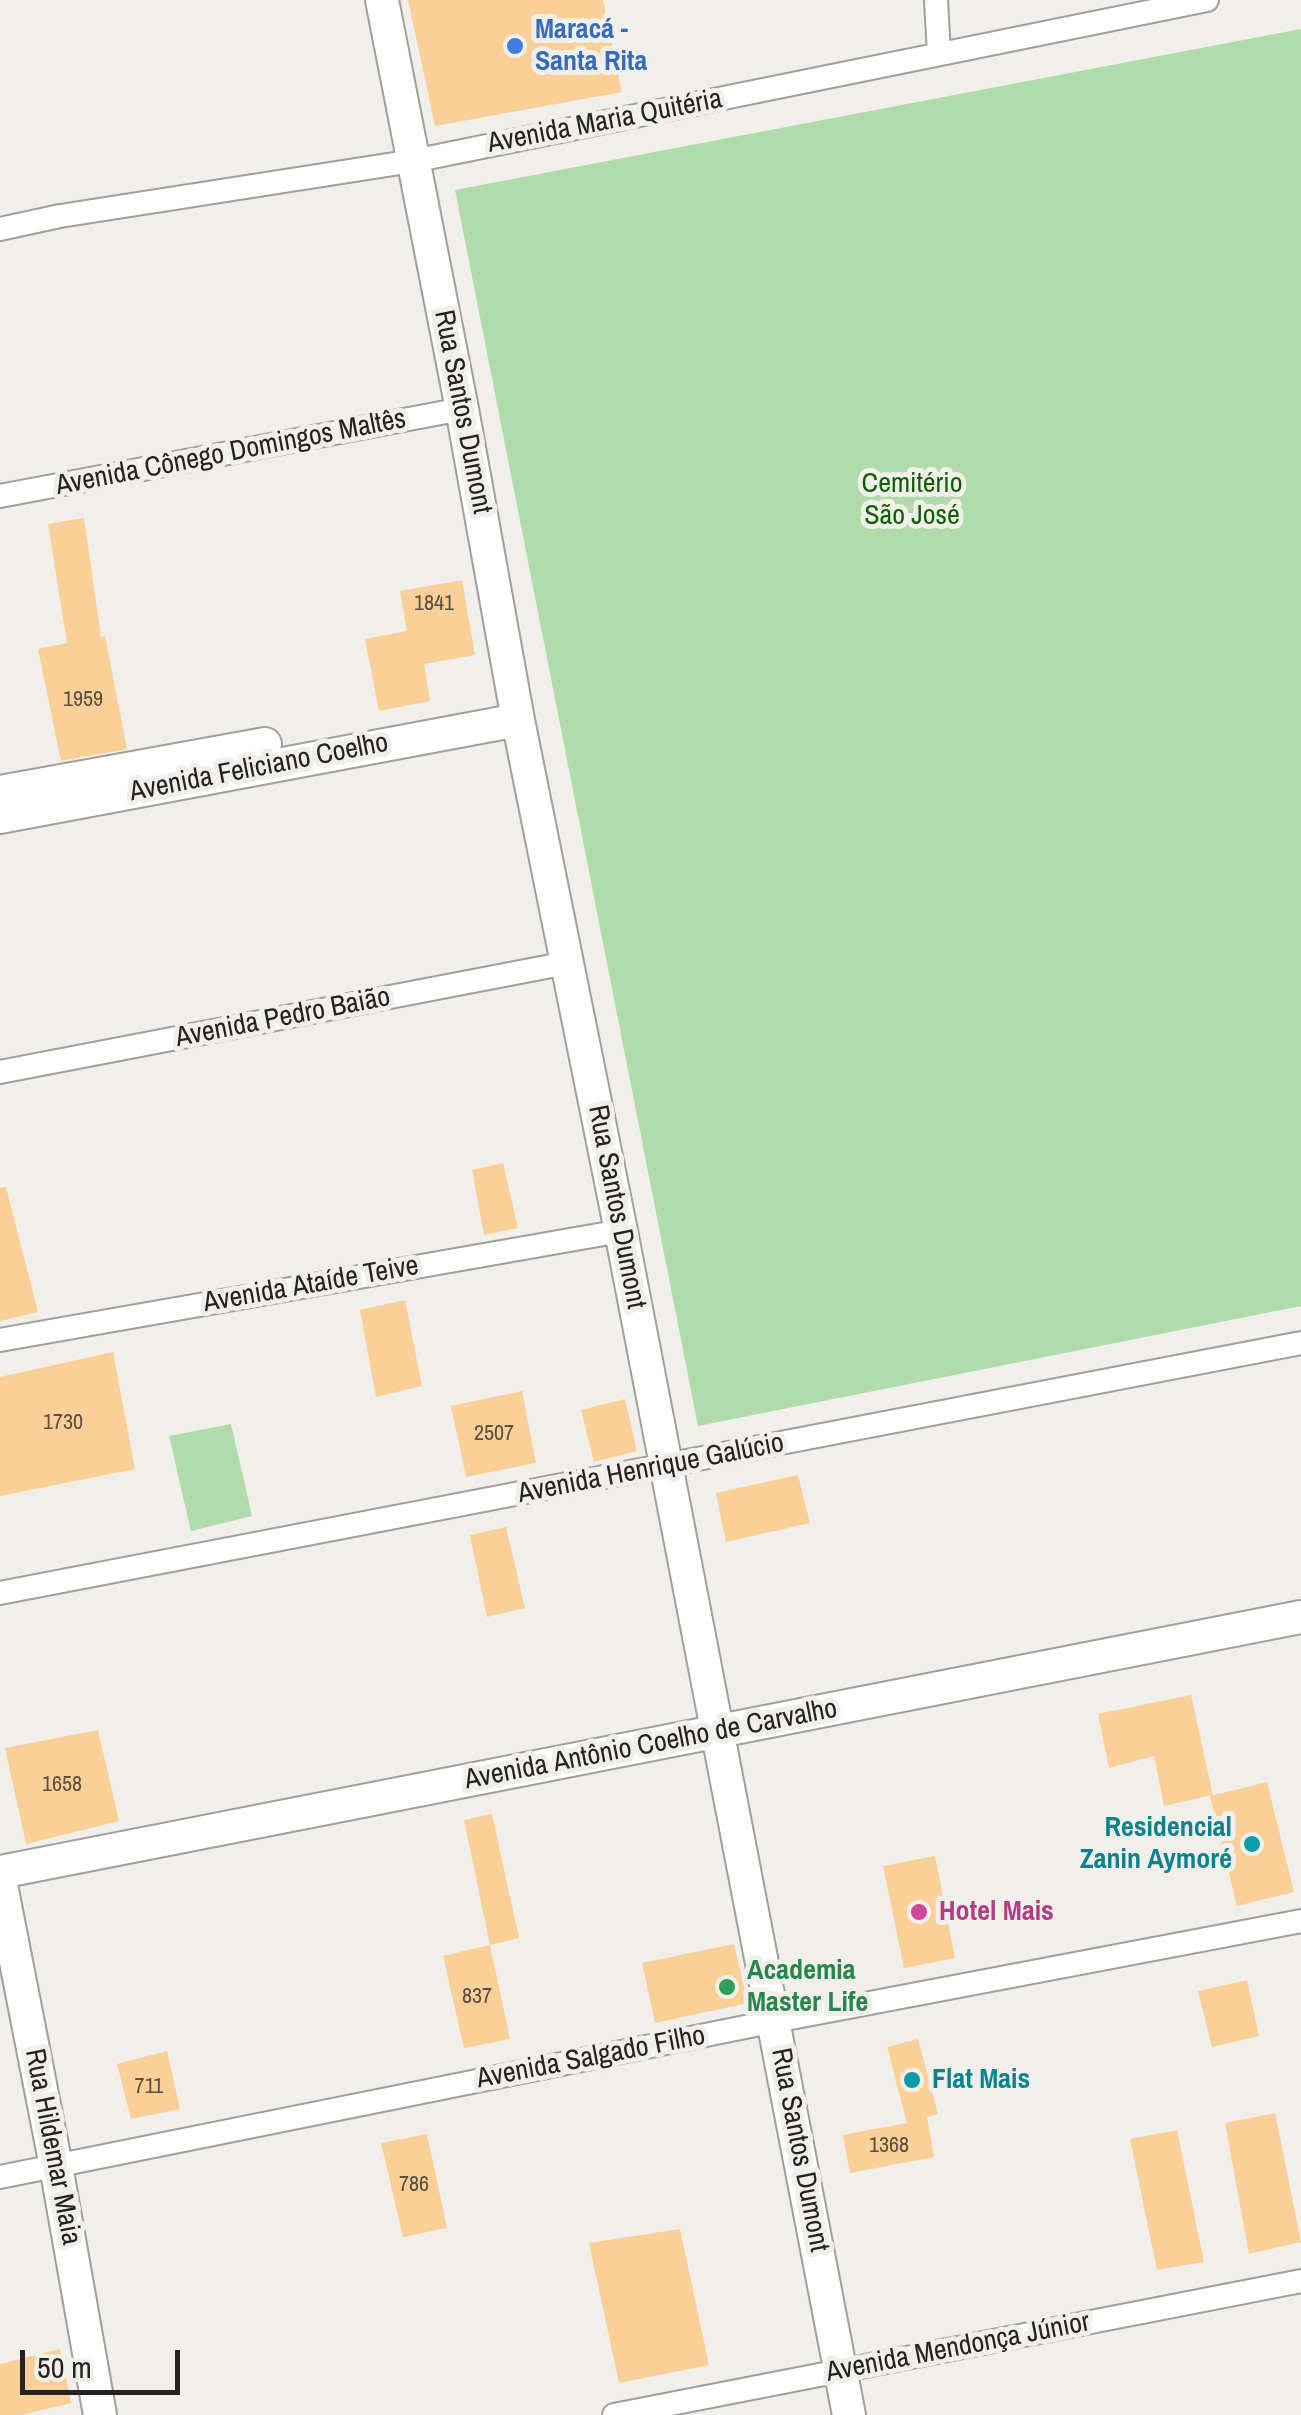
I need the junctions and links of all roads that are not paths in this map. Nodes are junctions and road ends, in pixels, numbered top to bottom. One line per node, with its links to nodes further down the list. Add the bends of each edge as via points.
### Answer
1 (382, 0): 5 (main road, Rua Santos Dumont)
2 (936, 0): 4 (street)
3 (1207, 0): 4 (street, Avenida Maria Quitéria)
4 (939, 54): 5 (street, Avenida Maria Quitéria)
5 (414, 161): 6 (street, Avenida Maria Quitéria); 7 (main road, Rua Santos Dumont)
6 (0, 228)
7 (462, 409): 8 (street, Avenida Cônego Domingos Maltês); 9 (main road, Rua Santos Dumont)
8 (0, 496)
9 (517, 709): 10 (main road, Avenida Feliciano Coelho); 11 (main road, Avenida Feliciano Coelho); 12 (main road, Rua Santos Dumont)
10 (0, 792)
11 (0, 816)
12 (567, 963): 13 (street, Avenida Pedro Baião); 14 (main road, Rua Santos Dumont)
13 (0, 1072)
14 (622, 1231): 15 (street, Avenida Ataíde Teive); 17 (main road, Rua Santos Dumont)
15 (0, 1340)
16 (1301, 1343): 17 (street, Avenida Henrique Galúcio)
17 (667, 1467): 18 (street, Avenida Henrique Galúcio); 20 (main road, Rua Santos Dumont)
18 (0, 1592)
19 (1301, 1617): 20 (main road, Avenida Antônio Coelho de Carvalho)
20 (718, 1731): 21 (main road, Avenida Antônio Coelho de Carvalho); 24 (main road, Rua Santos Dumont)
21 (0, 1872)
22 (0, 1880): 25 (main road, Rua Hildemar Maia)
23 (1301, 1921): 24 (street, Avenida Salgado Filho)
24 (775, 2021): 25 (street, Avenida Salgado Filho); 28 (main road, Rua Santos Dumont)
25 (56, 2166): 26 (street, Avenida Salgado Filho); 29 (main road, Rua Hildemar Maia)
26 (0, 2178)
27 (1301, 2281): 28 (street, Avenida Mendonça Júnior)
28 (840, 2371): 30 (street, Avenida Mendonça Júnior); 31 (main road, Rua Santos Dumont)
29 (100, 2415)
30 (614, 2415)
31 (850, 2415)

